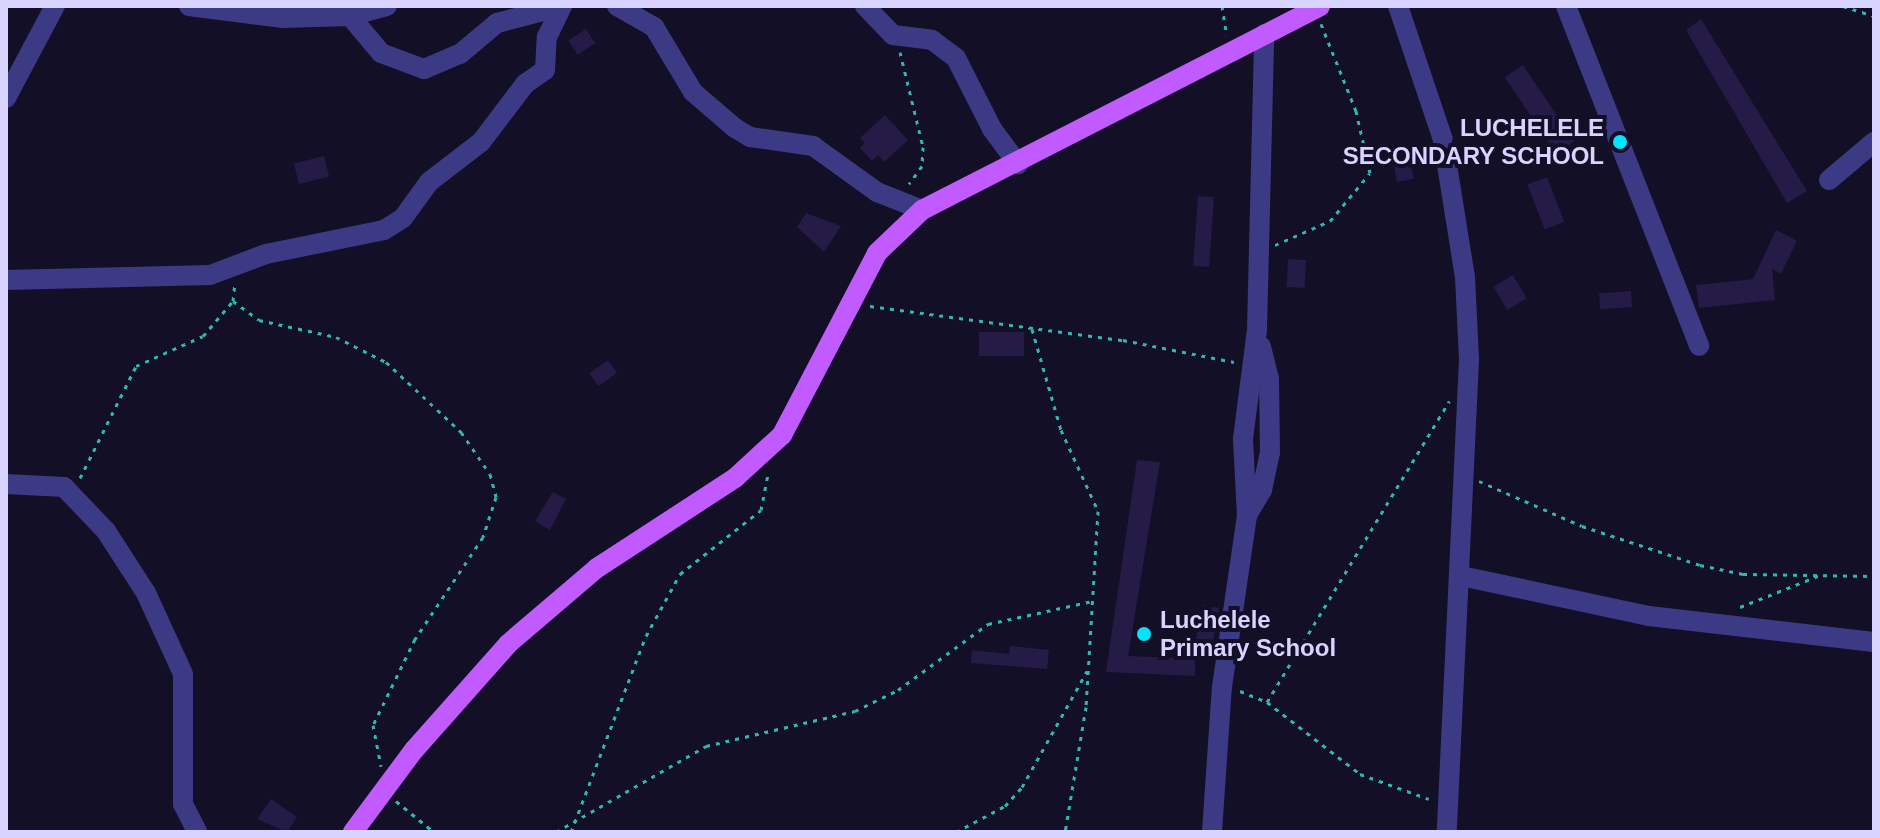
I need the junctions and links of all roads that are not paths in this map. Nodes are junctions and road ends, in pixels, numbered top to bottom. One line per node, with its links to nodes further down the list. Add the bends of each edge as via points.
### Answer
1 (55, 6): 11 (street)
2 (189, 6): 9 (street, via 283,18)
3 (387, 6): 9 (street)
4 (617, 6): 15 (street, via 654,27 693,92 735,128 750,137 813,146 895,199)
5 (865, 6): 13 (street, via 893,35 932,40 956,58 992,129)
6 (1398, 6): 21 (street, via 1429,87 1456,204 1469,360)
7 (1566, 6): 18 (street)
8 (1317, 7): 10 (main road)
9 (350, 16): 16 (street, via 381,53 424,69 460,54 497,23 562,6 547,37 545,70 525,84 481,142 429,182 403,218 366,238 189,278)
10 (1264, 34): 13 (main road); 17 (street)
11 (6, 98)
12 (1874, 142): 14 (street)
13 (1018, 164): 15 (main road)
14 (1829, 180)
15 (922, 210): 24 (main road, via 877,253 846,302 804,399 764,453 597,568 508,644)
16 (6, 280)
17 (1257, 330): 20 (street, via 1243,439); 20 (street, via 1269,379 1270,452 1262,490)
18 (1699, 346)
19 (6, 484): 23 (street, via 51,483 76,498 146,593 179,656 185,702 183,804)
20 (1247, 516): 25 (street, via 1222,687)
21 (1461, 576): 22 (street, via 1649,616); 26 (street)
22 (1874, 642)
23 (197, 832)
24 (353, 832)
25 (1212, 832)
26 (1447, 832)

